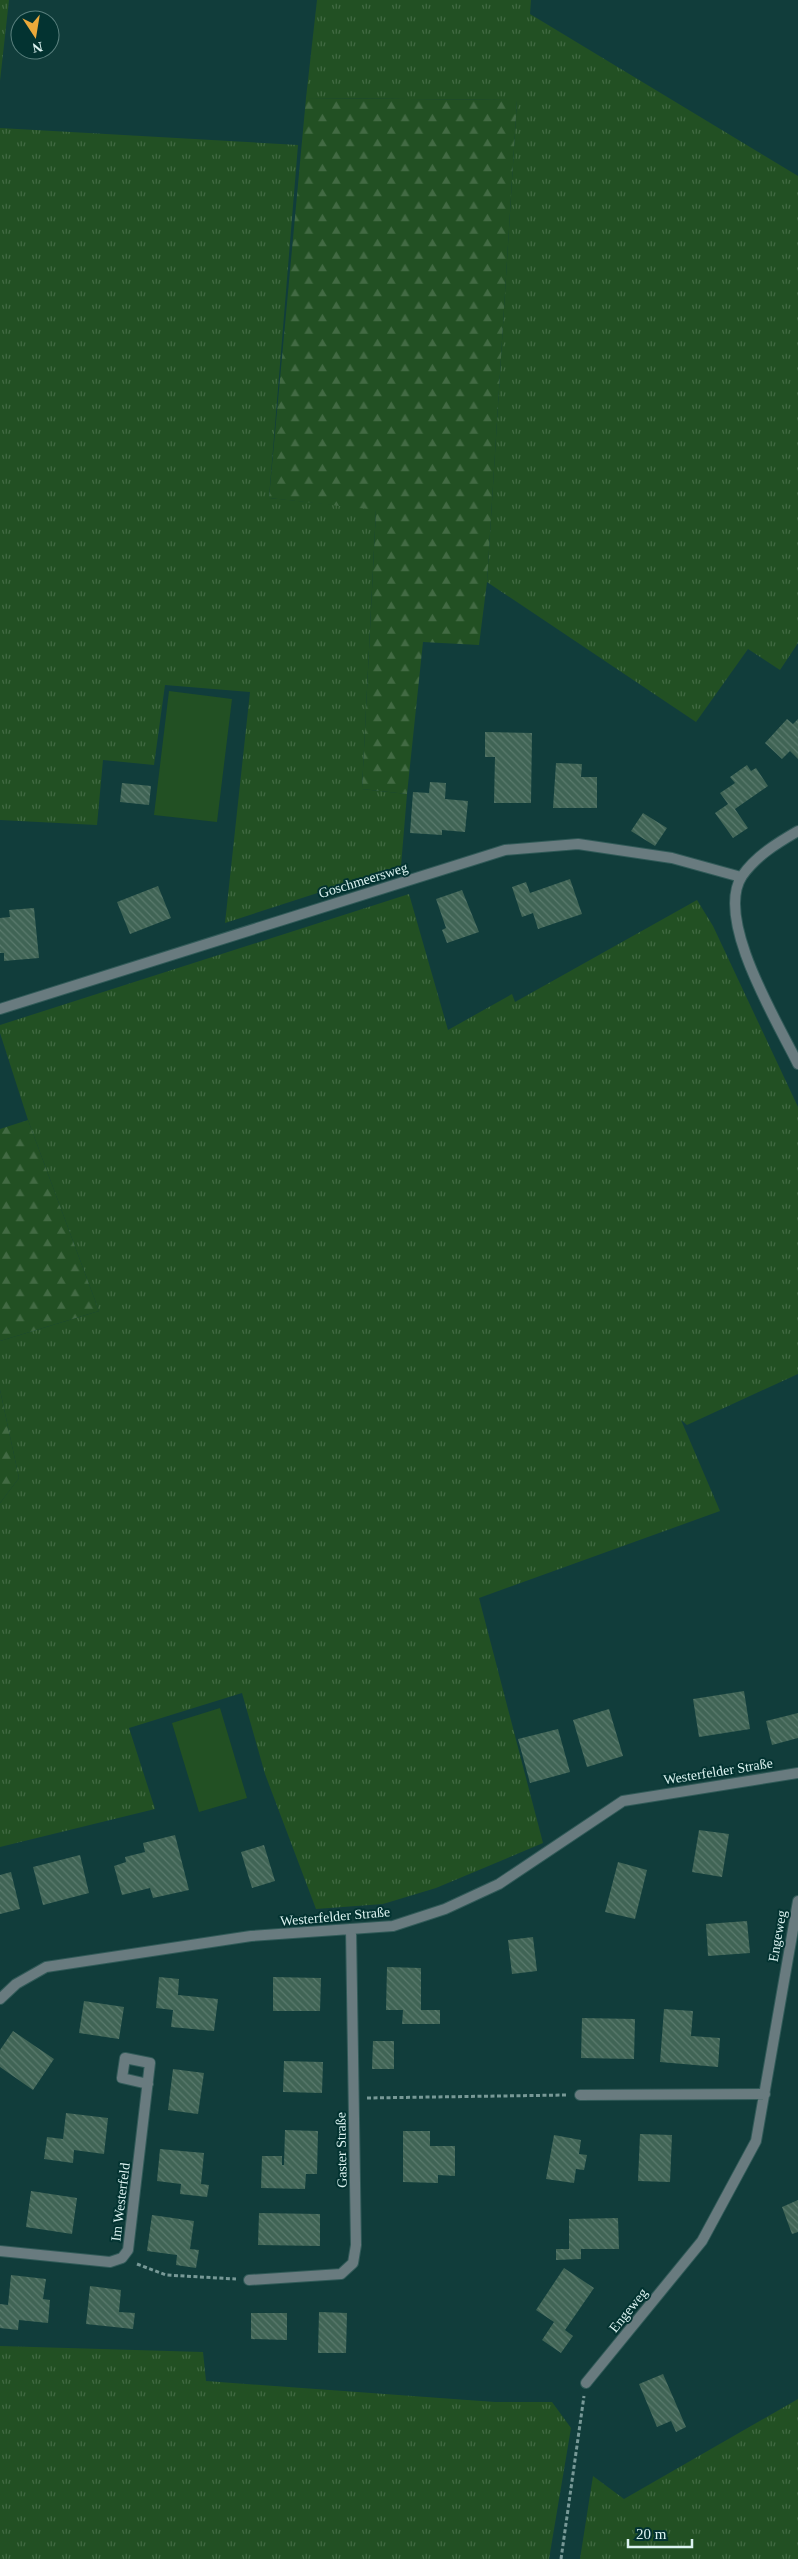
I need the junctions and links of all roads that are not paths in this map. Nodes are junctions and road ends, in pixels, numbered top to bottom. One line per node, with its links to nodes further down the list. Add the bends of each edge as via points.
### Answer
1 (798, 831): 2 (street, via 770,846)
2 (741, 877): 3 (street, Goschmeersweg, via 672,858 578,844 505,850); 4 (street, via 734,910 743,952)
3 (0, 1009)
4 (798, 1064)
5 (798, 1773): 7 (street, Westerfelder Straße, via 623,1800 499,1884 444,1909 393,1926)
6 (798, 1901): 10 (street, Engeweg)
7 (351, 1928): 8 (street, Westerfelder Straße, via 251,1936 46,1967 16,1984); 13 (street, Gaster Straße, via 356,2245 353,2263 341,2274)
8 (0, 1999)
9 (148, 2084): 12 (street, Im Westerfeld, via 128,2250 122,2258 110,2262)
10 (765, 2094): 11 (street); 14 (street, Engeweg, via 756,2142 702,2241)
11 (580, 2095)
12 (0, 2251)
13 (249, 2280)
14 (586, 2383)

